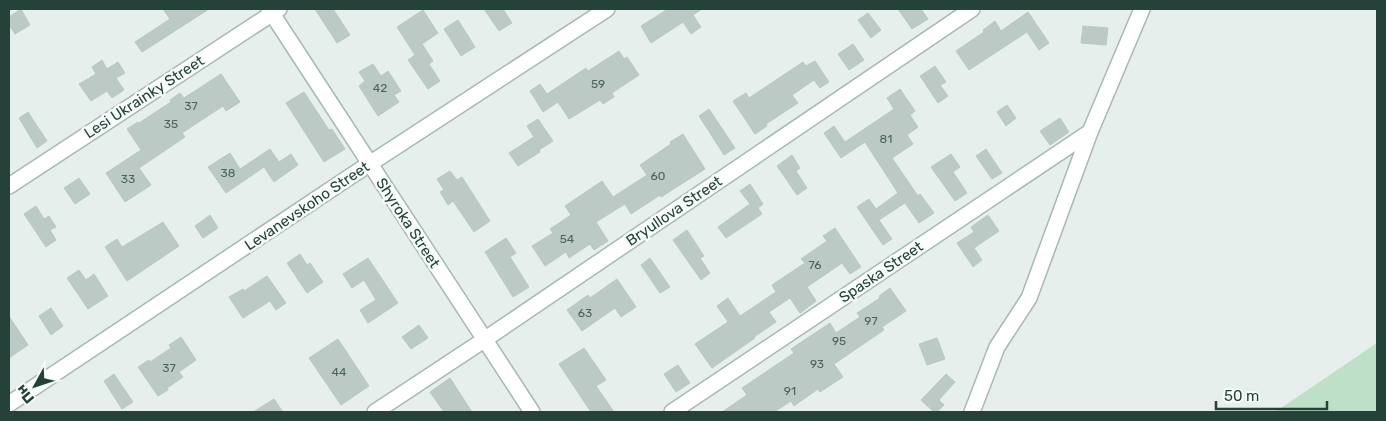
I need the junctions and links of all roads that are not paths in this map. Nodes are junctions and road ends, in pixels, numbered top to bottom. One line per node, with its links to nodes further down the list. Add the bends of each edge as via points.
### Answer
1 (607, 9): 6 (street, Levanevskoho Street)
2 (972, 9): 8 (street, Bryullova Street)
3 (1142, 9): 5 (street)
4 (273, 10): 6 (street, Shyroka Street); 7 (street, Lesi Ukrainky Street)
5 (1090, 132): 12 (street, Spaska Street); 13 (street, via 1029,298 997,347)
6 (370, 164): 8 (street, Shyroka Street); 9 (street, Levanevskoho Street)
7 (9, 186)
8 (484, 340): 10 (street, Bryullova Street); 11 (street, Shyroka Street)
9 (9, 404)
10 (375, 412)
11 (532, 412)
12 (672, 412)
13 (972, 412)

